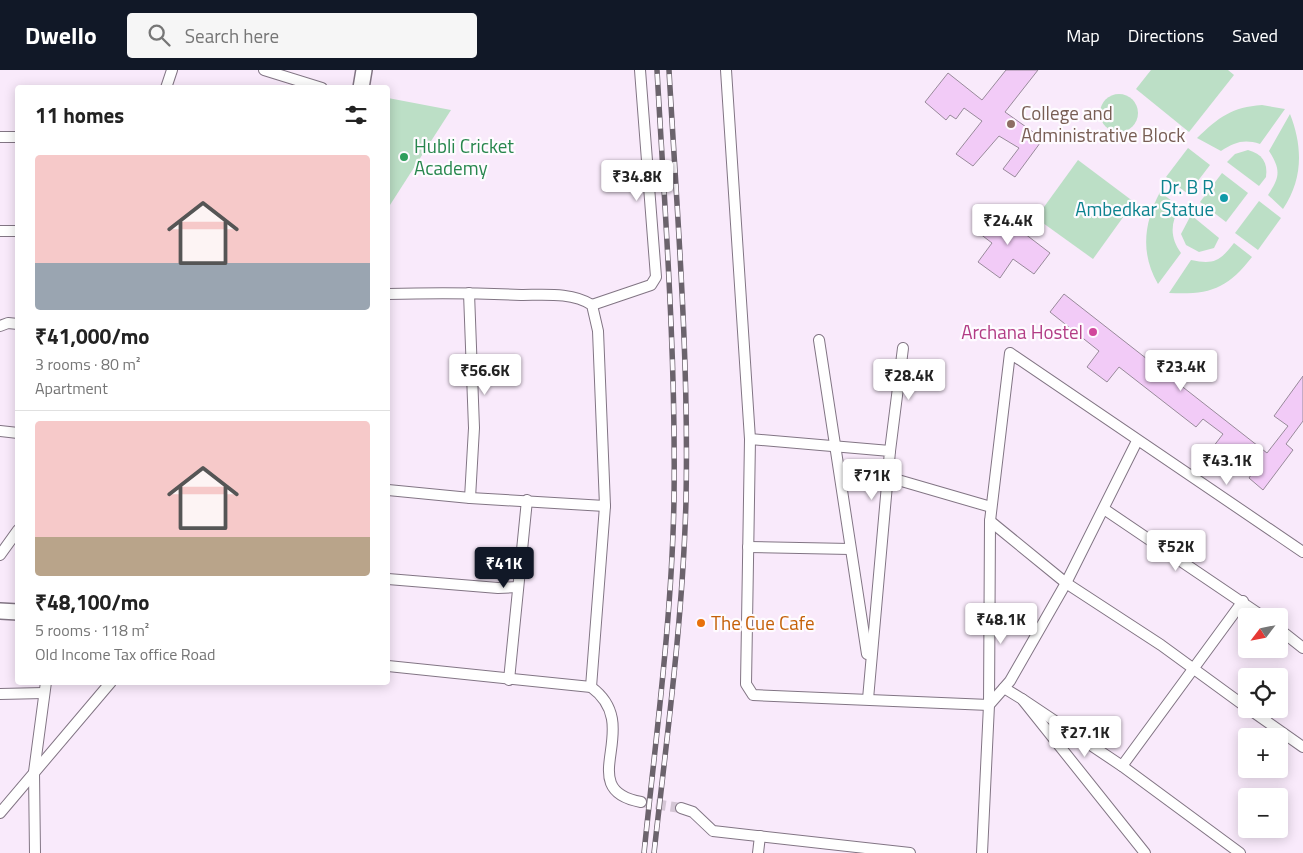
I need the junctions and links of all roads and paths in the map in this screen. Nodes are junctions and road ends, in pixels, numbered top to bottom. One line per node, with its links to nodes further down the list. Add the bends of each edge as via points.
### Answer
1 (172, 70): 6 (street)
2 (264, 70): 7 (street)
3 (364, 70): 8 (street)
4 (640, 70): 15 (street, via 656,276 651,285)
5 (726, 70): 22 (street)
6 (167, 85)
7 (312, 85)
8 (362, 85)
9 (0, 136): 10 (street)
10 (15, 137)
11 (0, 231): 12 (street)
12 (15, 231)
13 (469, 293): 14 (street); 15 (street, via 566,296 583,299); 28 (street, via 474,428)
14 (390, 294)
15 (592, 305): 30 (street, via 598,331)
16 (15, 324): 17 (street)
17 (0, 326)
18 (819, 340): 24 (street)
19 (903, 348): 25 (street)
20 (0, 431): 21 (street)
21 (15, 433)
22 (750, 439): 24 (street); 35 (street)
23 (1138, 440): 31 (street, via 1010,353); 32 (street); 37 (street)
24 (834, 446): 25 (street); 36 (street)
25 (890, 451): 49 (street)
26 (898, 480): 31 (street)
27 (390, 490): 28 (street)
28 (470, 498): 29 (street)
29 (527, 500): 30 (street); 41 (street)
30 (605, 506): 53 (street)
31 (992, 507): 33 (street)
32 (1104, 509): 40 (street); 42 (street)
33 (990, 521): 40 (street); 60 (street)
34 (15, 534): 38 (street)
35 (748, 547): 36 (street); 57 (street, via 746,684 753,695)
36 (850, 549): 49 (street)
37 (1303, 552)
38 (0, 555)
39 (390, 579): 41 (street)
40 (1066, 583): 50 (street); 55 (street)
41 (517, 587): 51 (street)
42 (1243, 601): 43 (street); 50 (street)
43 (1252, 608)
44 (0, 611): 45 (street)
45 (15, 612)
46 (1288, 636): 47 (street)
47 (1303, 648)
48 (390, 666): 51 (street)
49 (869, 667): 57 (street)
50 (1192, 669): 59 (street); 63 (street)
51 (509, 680): 53 (street)
52 (108, 685): 64 (street)
53 (591, 687): 65 (street, via 600,693 613,718 610,785 623,797)
54 (45, 688): 56 (street); 64 (street)
55 (1004, 688): 58 (street); 60 (street)
56 (0, 694)
57 (868, 698): 60 (street)
58 (1022, 699): 63 (street); 74 (street)
59 (1238, 701)
60 (989, 705): 73 (street)
61 (1262, 718): 62 (street)
62 (1303, 746)
63 (1122, 766): 75 (street)
64 (34, 772): 67 (street); 70 (street)
65 (641, 802)
66 (681, 808): 68 (street, via 693,812 713,831)
67 (0, 813)
68 (760, 836): 69 (street); 71 (street)
69 (898, 852): 72 (street)
70 (35, 853)
71 (758, 853)
72 (910, 853)
73 (982, 853)
74 (1145, 853)
75 (1240, 853)

